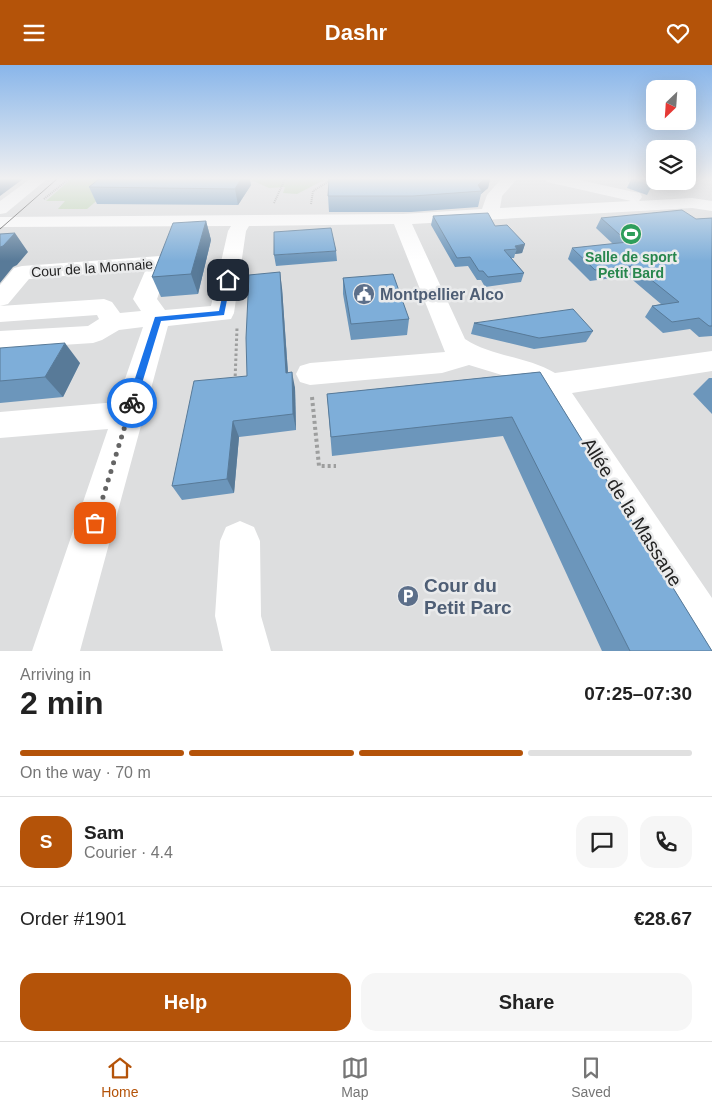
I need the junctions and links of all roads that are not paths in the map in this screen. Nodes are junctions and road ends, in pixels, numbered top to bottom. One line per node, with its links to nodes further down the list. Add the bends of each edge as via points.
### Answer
1 (489, 206): 3 (street)
2 (630, 206): 3 (street)
3 (493, 215): 4 (street)
4 (403, 219): 6 (street); 13 (street, via 403,226 454,345)
5 (8, 222): 6 (street); 7 (street)
6 (242, 222): 9 (street, via 237,231 222,313)
7 (0, 237)
8 (0, 299): 9 (street, Cour de la Monnaie, via 22,273 160,262)
9 (153, 312): 11 (street); 17 (street)
10 (0, 314): 11 (street)
11 (108, 314): 12 (street, via 93,334)
12 (0, 340)
13 (469, 355): 15 (street, via 442,363); 16 (street, via 532,373)
14 (712, 361): 16 (street)
15 (310, 374)
16 (551, 385): 20 (street, Allée de la Massane)
17 (128, 414): 18 (street); 21 (street)
18 (0, 425)
19 (240, 541): 22 (street, via 238,616)
20 (712, 639)
21 (56, 651)
22 (247, 651)

